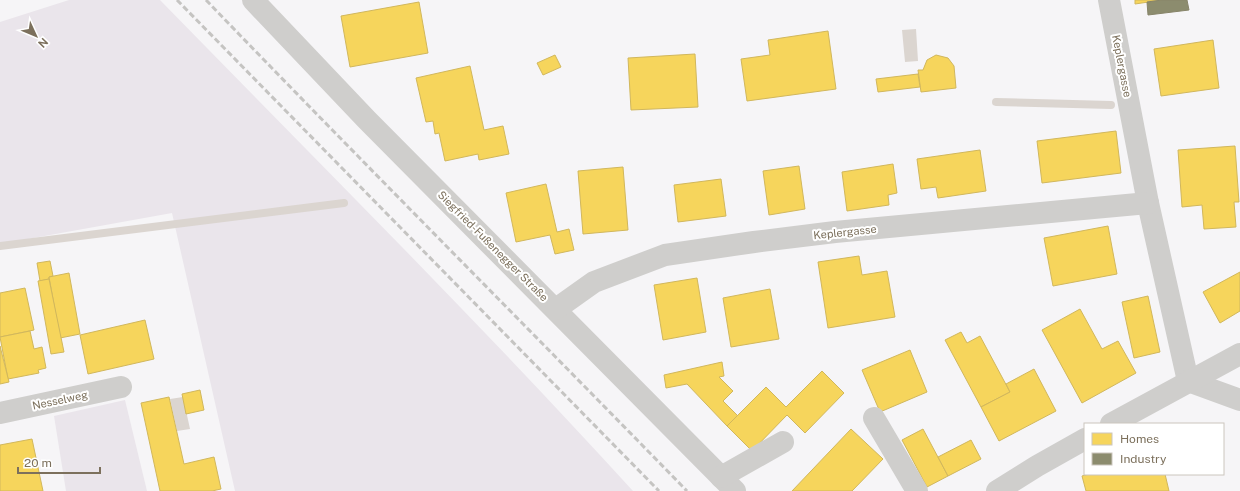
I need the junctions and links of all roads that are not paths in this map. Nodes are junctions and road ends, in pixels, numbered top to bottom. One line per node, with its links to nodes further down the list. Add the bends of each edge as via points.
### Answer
1 (253, 0): 4 (street, Siegfried-Fußenegger Straße, via 367,120)
2 (1109, 0): 3 (street, Keplergasse)
3 (1148, 203): 4 (street, Keplergasse, via 835,232 665,255 594,282); 6 (street, Keplergasse)
4 (556, 309): 14 (street, Siegfried-Fußenegger Straße)
5 (1240, 354): 6 (street)
6 (1188, 381): 8 (street); 11 (street)
7 (121, 387): 9 (street, Nesselweg)
8 (1240, 400)
9 (0, 413)
10 (874, 418): 15 (street)
11 (1113, 423)
12 (1084, 439): 16 (street)
13 (783, 442): 14 (street)
14 (728, 484)
15 (917, 491)
16 (997, 491)

